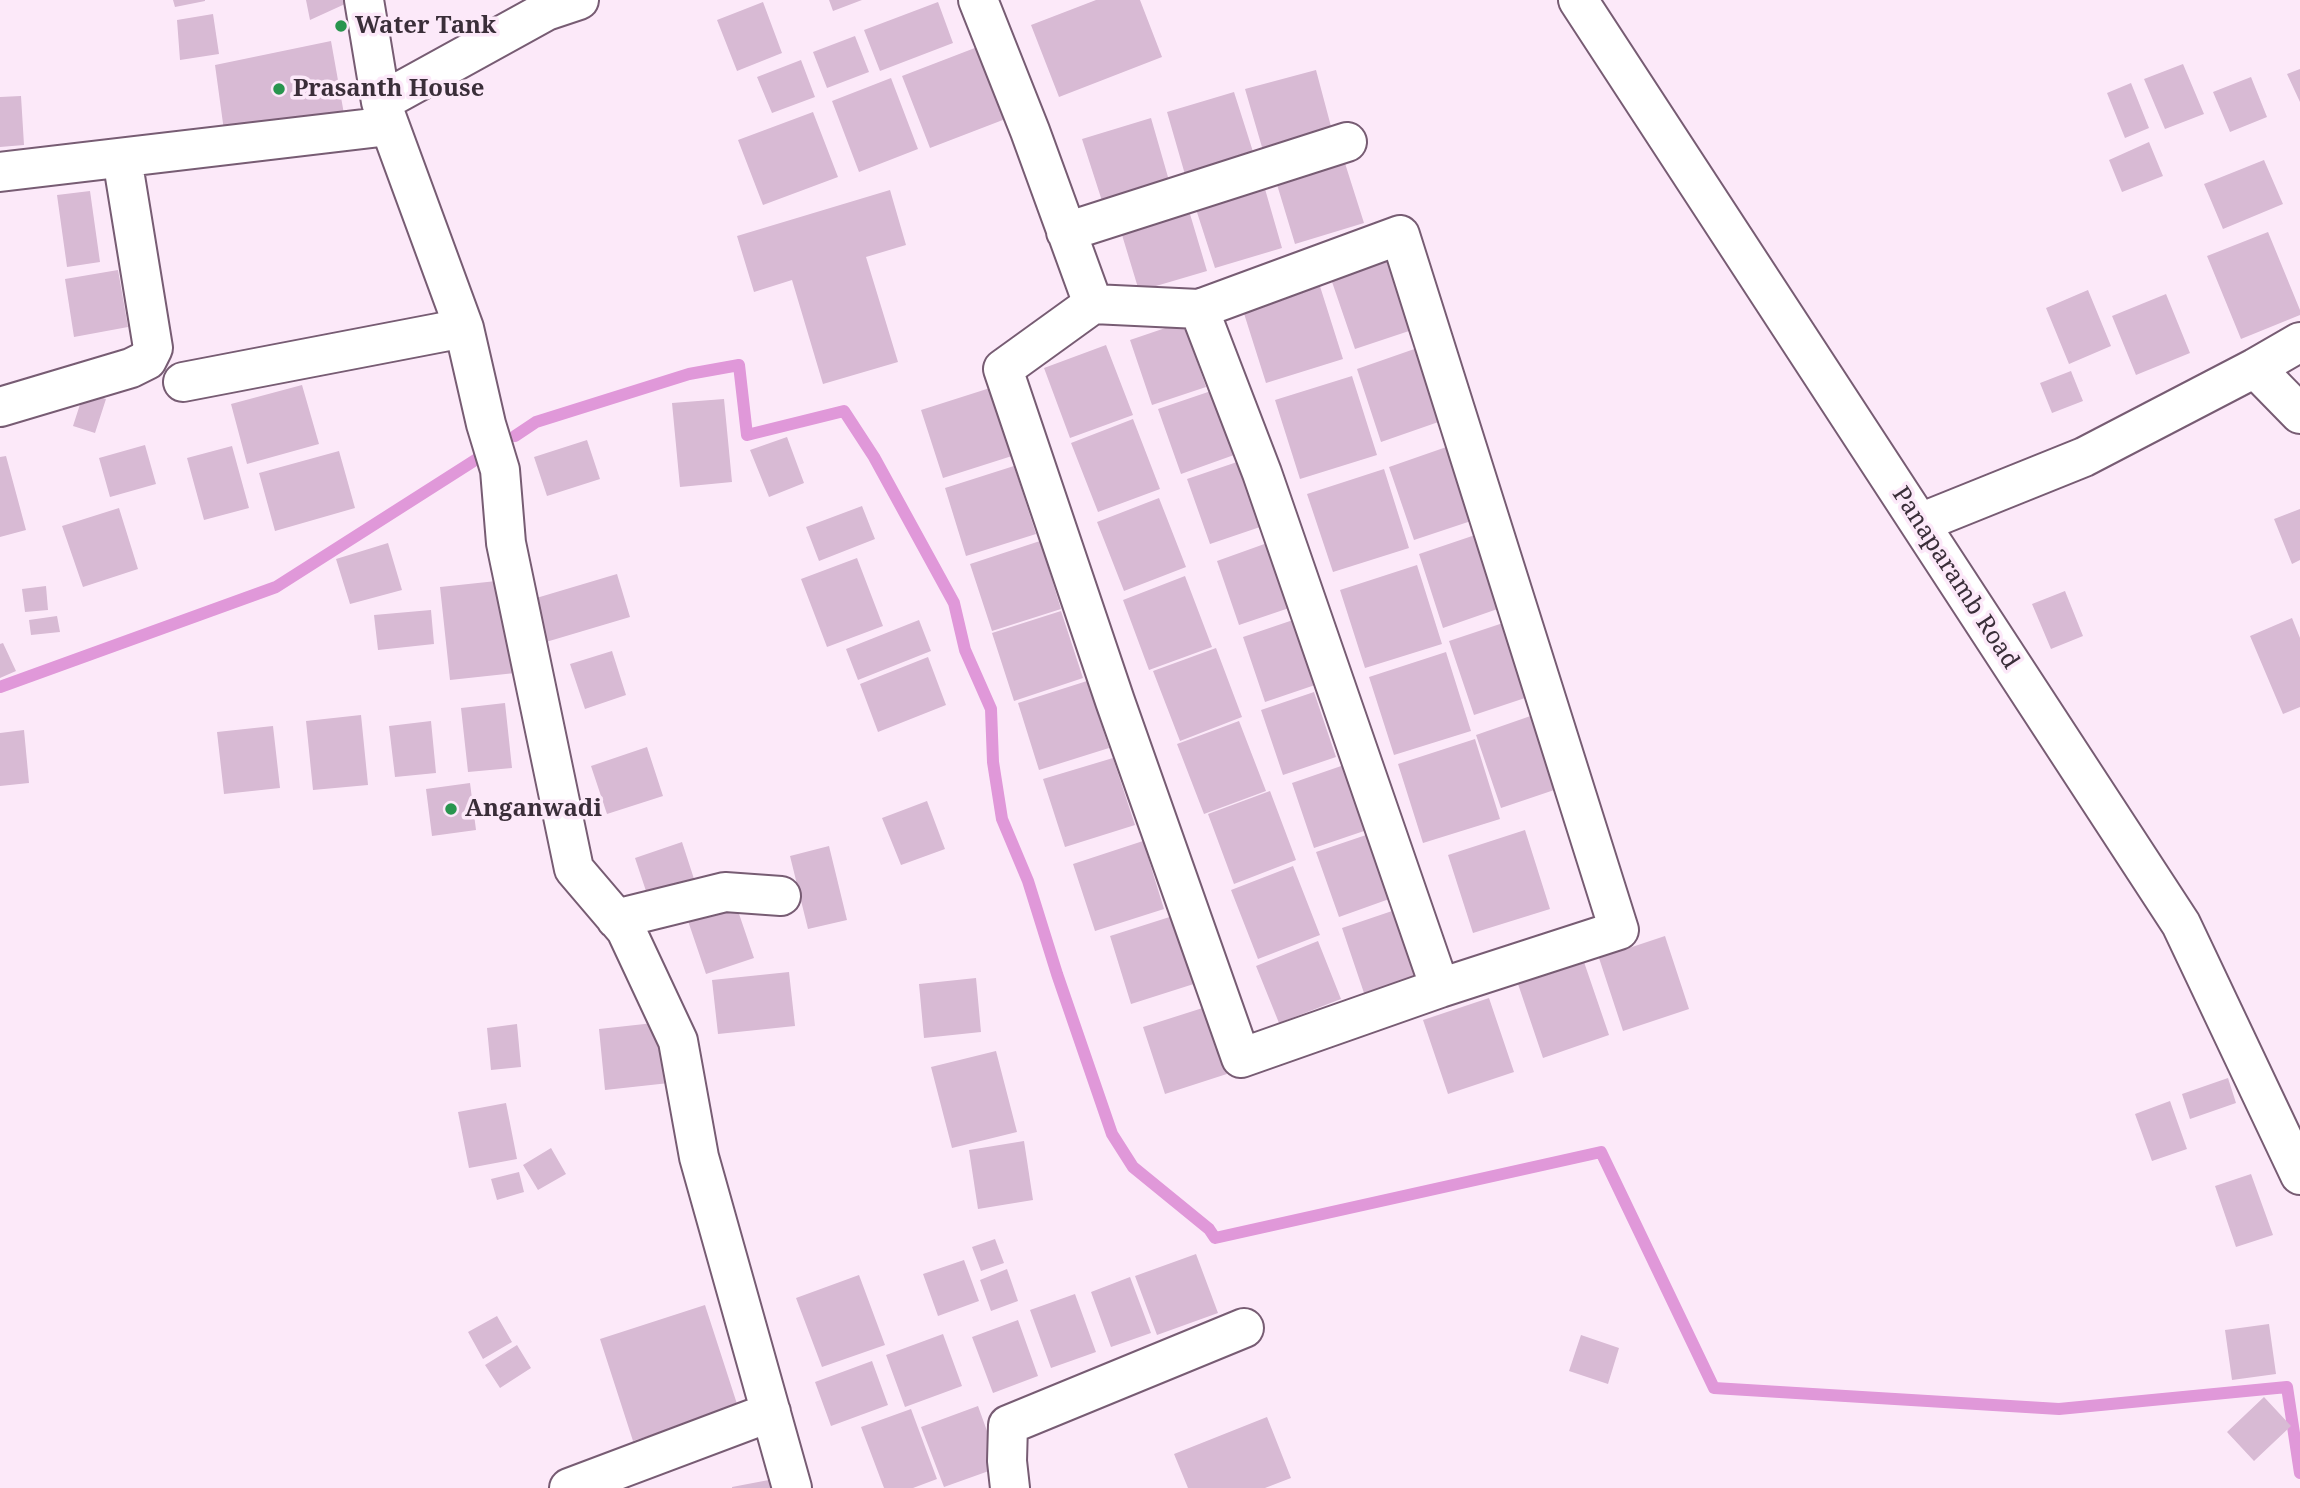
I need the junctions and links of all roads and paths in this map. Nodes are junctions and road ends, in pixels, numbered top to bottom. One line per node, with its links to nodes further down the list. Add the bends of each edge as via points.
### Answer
1 (364, 0): 5 (street)
2 (579, 0): 5 (street, via 546,11)
3 (978, 0): 9 (street)
4 (1578, 0): 18 (street, Panaparamb Road)
5 (385, 114): 7 (street); 12 (street)
6 (1347, 142): 9 (street)
7 (122, 158): 8 (street); 16 (street, via 153,348 147,360 131,368)
8 (0, 172)
9 (1066, 232): 10 (street)
10 (1093, 304): 11 (street); 21 (street, via 1003,369 1241,1058)
11 (1199, 309): 21 (street, via 1262,473); 21 (street, via 1400,236 1619,930)
12 (464, 328): 15 (street); 20 (street, via 500,470 506,543 573,869)
13 (2300, 342): 14 (street)
14 (2255, 368): 17 (street); 18 (street, via 2084,457)
15 (183, 382)
16 (0, 407)
17 (2300, 414)
18 (1920, 523): 22 (street, Panaparamb Road, via 2180,924)
19 (781, 896): 20 (street, via 725,892)
20 (616, 919): 24 (street, via 626,930 678,1041 699,1157)
21 (1440, 988)
22 (2300, 1175)
23 (1244, 1328): 27 (street, via 1008,1425)
24 (771, 1412): 25 (street); 26 (street)
25 (569, 1488)
26 (792, 1488)
27 (1010, 1488)

